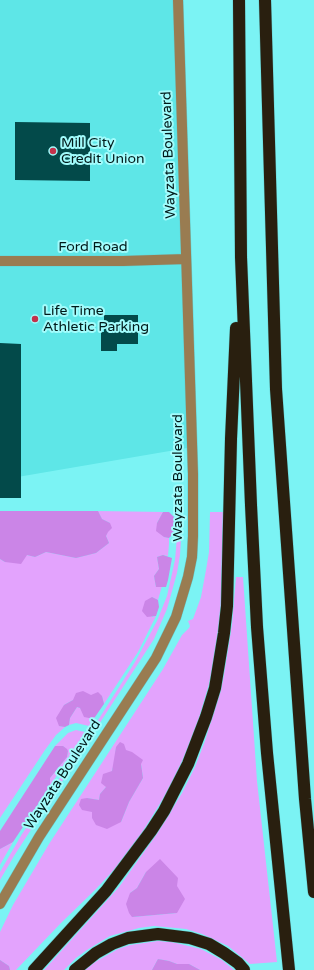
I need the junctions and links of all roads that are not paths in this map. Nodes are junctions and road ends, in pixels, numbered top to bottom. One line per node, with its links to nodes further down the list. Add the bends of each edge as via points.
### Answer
1 (178, 0): 5 (street, Wayzata Boulevard)
2 (239, 0): 4 (highway)
3 (265, 0): 7 (highway, via 276,389 304,791)
4 (241, 257): 9 (highway, via 231,439 227,606 215,688 188,764 164,811 106,891); 12 (highway, via 257,627)
5 (186, 259): 6 (street, Ford Road); 8 (street, Wayzata Boulevard, via 194,474 191,563 182,601 156,658 39,837)
6 (0, 261)
7 (314, 892)
8 (0, 904)
9 (34, 970)
10 (75, 970): 11 (highway, via 112,944 128,938 158,934 190,938 209,944 238,963)
11 (244, 970)
12 (289, 970)

